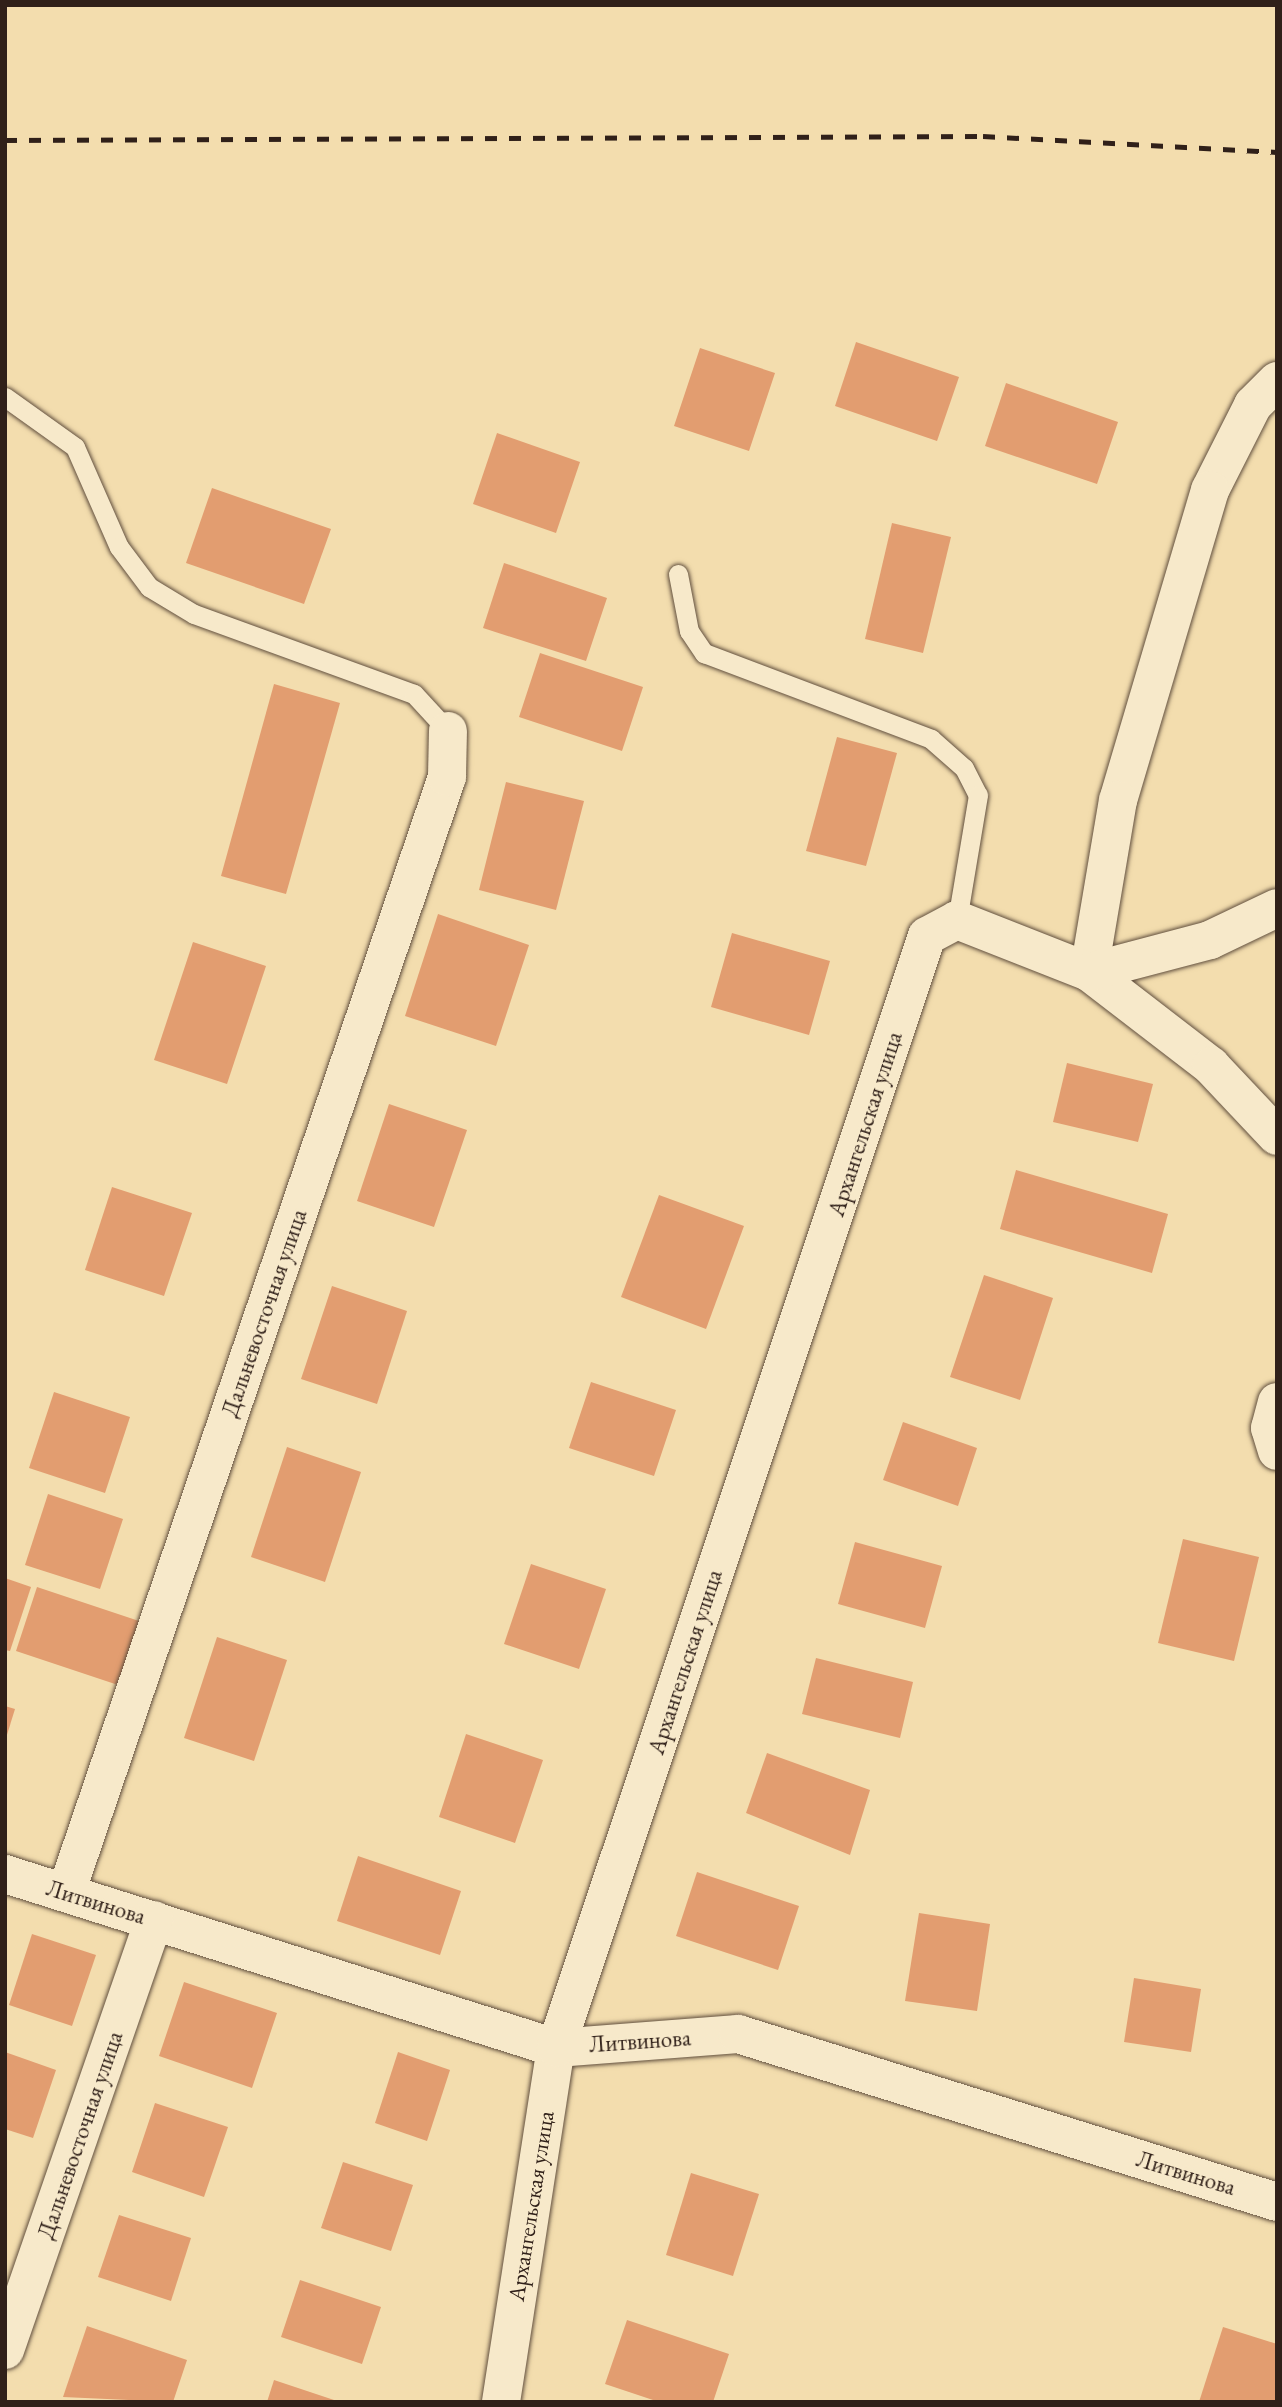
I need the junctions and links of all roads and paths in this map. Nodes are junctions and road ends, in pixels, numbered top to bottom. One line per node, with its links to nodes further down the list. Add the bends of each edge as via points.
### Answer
1 (1277, 381): 7 (street, via 1253,405 1210,490 1118,800)
2 (5, 397): 4 (lane, via 75,447 119,547 149,587 194,614 414,694)
3 (678, 574): 6 (lane, via 689,631 704,653 932,739 964,768 978,795)
4 (448, 731): 12 (street, Дальневосточная улица, via 447,776)
5 (1277, 908): 7 (street, via 1210,940)
6 (942, 928): 7 (street); 14 (street, Архангельская улица)
7 (1090, 972): 8 (street, via 1211,1066)
8 (1277, 1136)
9 (1277, 1402): 10 (street, via 1270,1428)
10 (1277, 1451)
11 (5, 1874): 12 (street, Литвинова)
12 (66, 1893): 13 (street, Литвинова)
13 (154, 1920): 14 (street, Литвинова); 16 (street, Дальневосточная улица)
14 (556, 2048): 15 (street, Литвинова, via 738,2034); 17 (street, Архангельская улица)
15 (1277, 2202)
16 (5, 2350)
17 (501, 2402)

